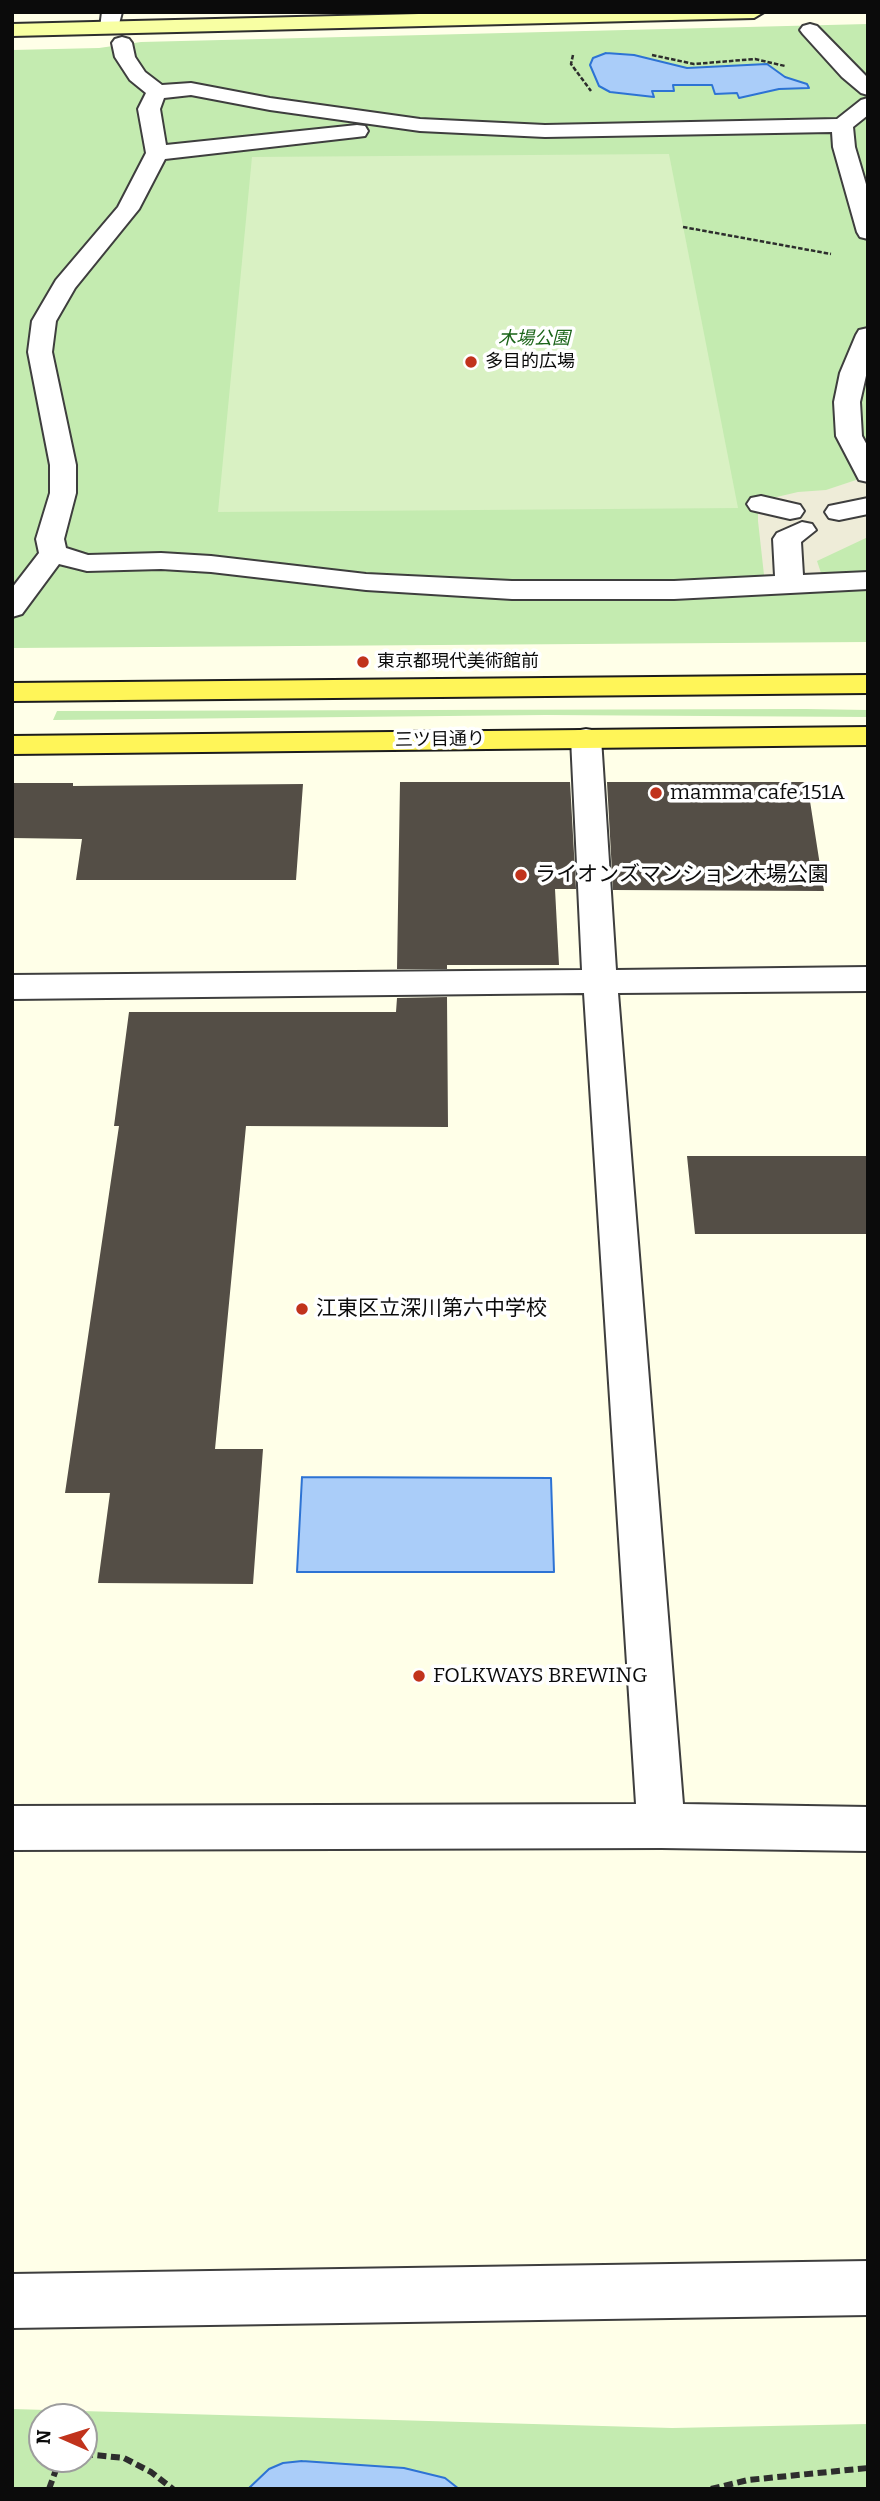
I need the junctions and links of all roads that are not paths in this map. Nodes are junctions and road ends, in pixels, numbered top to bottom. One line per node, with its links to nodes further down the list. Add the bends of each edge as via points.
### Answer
1 (754, 12): 2 (street)
2 (114, 28): 3 (street); 6 (street, via 137,76)
3 (12, 30)
4 (810, 30): 5 (street)
5 (868, 89)
6 (158, 92): 8 (street, via 191,89); 10 (street, via 150,99 149,109)
7 (868, 104): 9 (street)
8 (419, 125): 9 (street, via 545,131); 10 (street)
9 (842, 125): 11 (street)
10 (157, 153): 18 (street, via 128,209 64,285 44,321 40,352 63,465 63,492 50,540)
11 (868, 232)
12 (868, 335): 13 (street)
13 (860, 373): 14 (street, via 847,402 849,436)
14 (868, 474)
15 (761, 504): 20 (street, via 796,521 787,539)
16 (868, 506): 17 (street)
17 (839, 512)
18 (53, 553): 20 (street, via 87,564 211,564 366,582 512,590); 21 (street)
19 (868, 580): 20 (street)
20 (790, 584)
21 (12, 608)
22 (868, 684): 23 (main road)
23 (12, 692)
24 (868, 736): 25 (main road, 三ツ目通り)
25 (586, 738): 26 (main road, 三ツ目通り); 28 (street)
26 (12, 745)
27 (868, 979): 28 (street)
28 (600, 981): 29 (street); 30 (street)
29 (12, 987)
30 (661, 1826): 31 (street); 32 (street)
31 (12, 1828)
32 (868, 1829)
33 (868, 2288): 34 (street)
34 (12, 2301)

